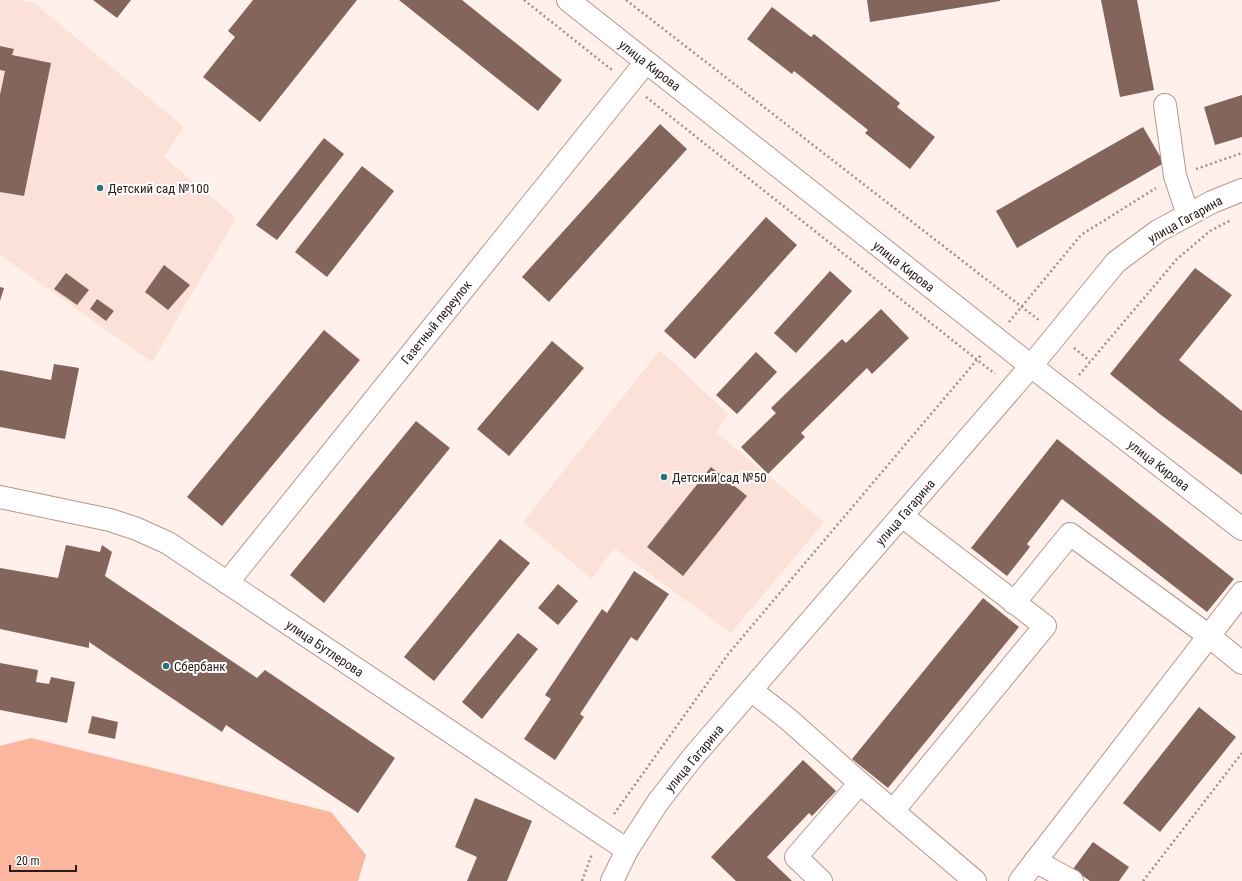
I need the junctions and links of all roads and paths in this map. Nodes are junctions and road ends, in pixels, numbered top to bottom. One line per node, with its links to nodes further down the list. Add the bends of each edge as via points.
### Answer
1 (524, 0): 5 (path)
2 (568, 0): 4 (street, улица Кирова)
3 (626, 0): 12 (path)
4 (646, 62): 5 (street, Газетный переулок); 14 (street, улица Кирова)
5 (629, 83): 15 (path); 21 (street, Газетный переулок)
6 (1165, 105): 8 (street)
7 (1242, 153): 8 (path)
8 (1176, 176): 10 (street); 12 (path, via 1081,235)
9 (1242, 190): 10 (street, улица Гагарина)
10 (1188, 215): 13 (street, улица Гагарина, via 1158,231 1116,262)
11 (1236, 218): 13 (path, via 1210,231 1177,258 1090,360)
12 (1021, 307): 13 (path); 14 (path)
13 (1057, 335): 16 (street, улица Гагарина)
14 (995, 338): 15 (path); 16 (street, улица Кирова)
15 (977, 360): 17 (path); 30 (path, via 728,653)
16 (1031, 366): 17 (street, улица Гагарина); 20 (street, улица Кирова)
17 (1012, 388): 19 (street, улица Гагарина)
18 (0, 497): 21 (street, улица Бутлерова, via 110,520 137,529 168,543)
19 (902, 516): 23 (street); 26 (street, улица Гагарина)
20 (1242, 529)
21 (227, 583): 30 (street, улица Бутлерова)
22 (1242, 593): 24 (street)
23 (1014, 603): 24 (street, via 1070,534); 29 (street, via 1045,626)
24 (1209, 636): 25 (street); 32 (street)
25 (1242, 663)
26 (751, 690): 28 (street); 31 (street, улица Гагарина, via 658,802)
27 (1242, 754): 39 (path)
28 (860, 783): 29 (street); 35 (street, via 796,857)
29 (893, 811): 36 (street)
30 (601, 833): 31 (street, улица Бутлерова); 33 (path)
31 (627, 850): 34 (street, улица Гагарина)
32 (1035, 861): 37 (street); 38 (street)
33 (582, 881)
34 (612, 881)
35 (822, 881)
36 (975, 881)
37 (1020, 881)
38 (1072, 881)
39 (1143, 881)

